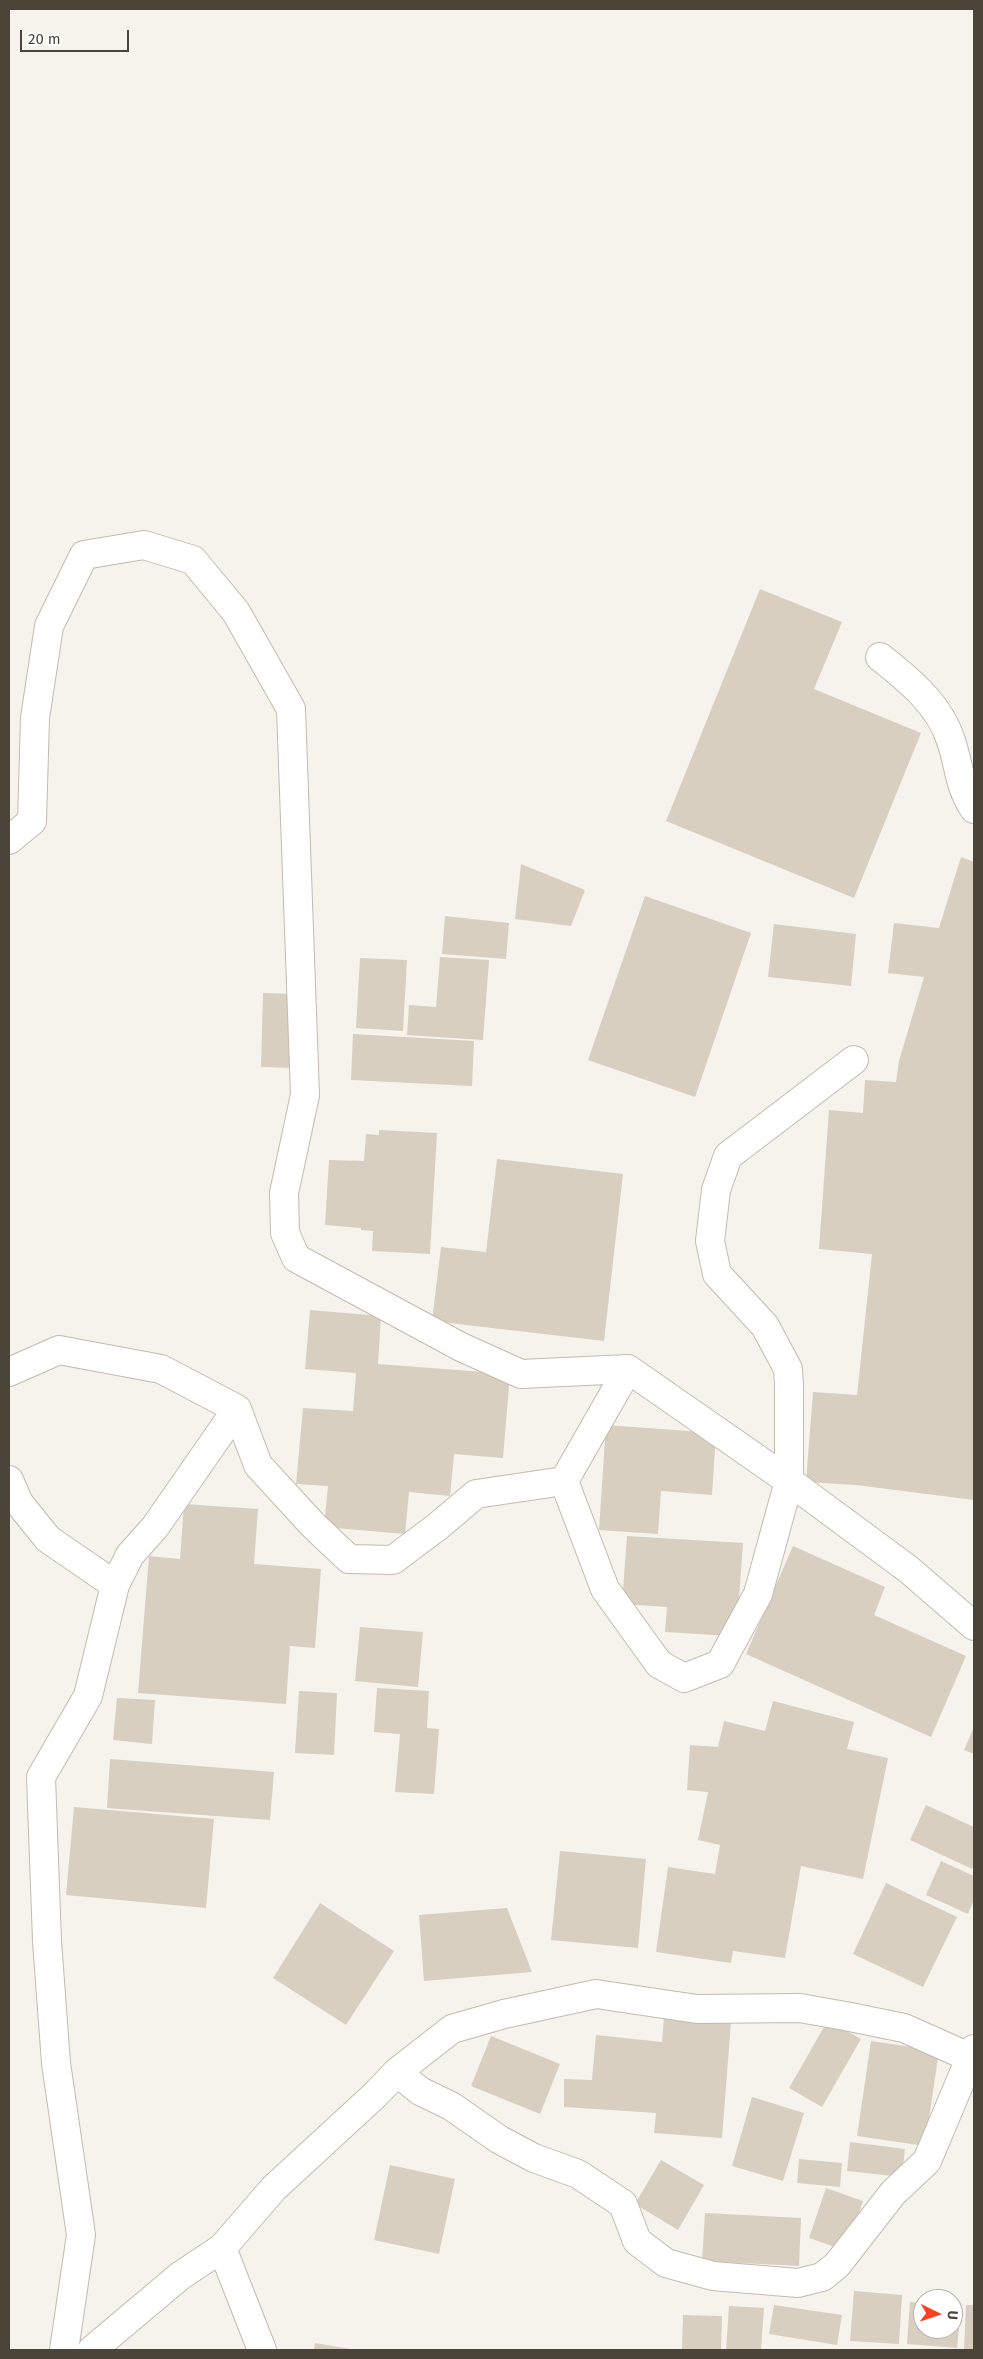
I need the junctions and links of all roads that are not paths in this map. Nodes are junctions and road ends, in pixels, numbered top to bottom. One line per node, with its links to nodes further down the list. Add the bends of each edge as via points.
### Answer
1 (880, 657): 2 (street, via 907,678 937,711 951,741 964,794)
2 (974, 810)
3 (9, 840): 5 (street, via 32,821 35,718 49,626 84,555 144,545 194,560 236,612 291,709 305,1095 284,1193 285,1233 296,1258 461,1346 521,1374)
4 (854, 1060): 10 (street, via 728,1156 716,1190 710,1241 717,1274 764,1326 788,1369)
5 (628, 1369): 9 (street); 10 (street)
6 (9, 1372): 7 (street, via 59,1350 161,1369)
7 (237, 1409): 9 (street, via 258,1465 349,1559 393,1560 476,1494); 11 (street, via 155,1527 130,1555)
8 (9, 1480): 11 (street, via 19,1503 48,1539)
9 (564, 1481): 10 (street, via 605,1589 659,1664 684,1678 720,1664 758,1594)
10 (789, 1481): 12 (street, via 908,1569)
11 (115, 1585): 16 (street, via 88,1696 41,1777 47,1941 56,2063 81,2235)
12 (974, 1626)
13 (972, 2053): 14 (street, via 904,2028 800,2008 697,2009 596,1994 504,2014 452,2030); 14 (street, via 928,2161 893,2193 837,2265 822,2277 798,2283 713,2276 666,2263 637,2241 623,2204 578,2174 534,2158 500,2140 451,2106 420,2091)
14 (397, 2072): 15 (street, via 274,2188)
15 (222, 2248): 17 (street, via 180,2276); 18 (street)
16 (64, 2350)
17 (92, 2350)
18 (262, 2350)

